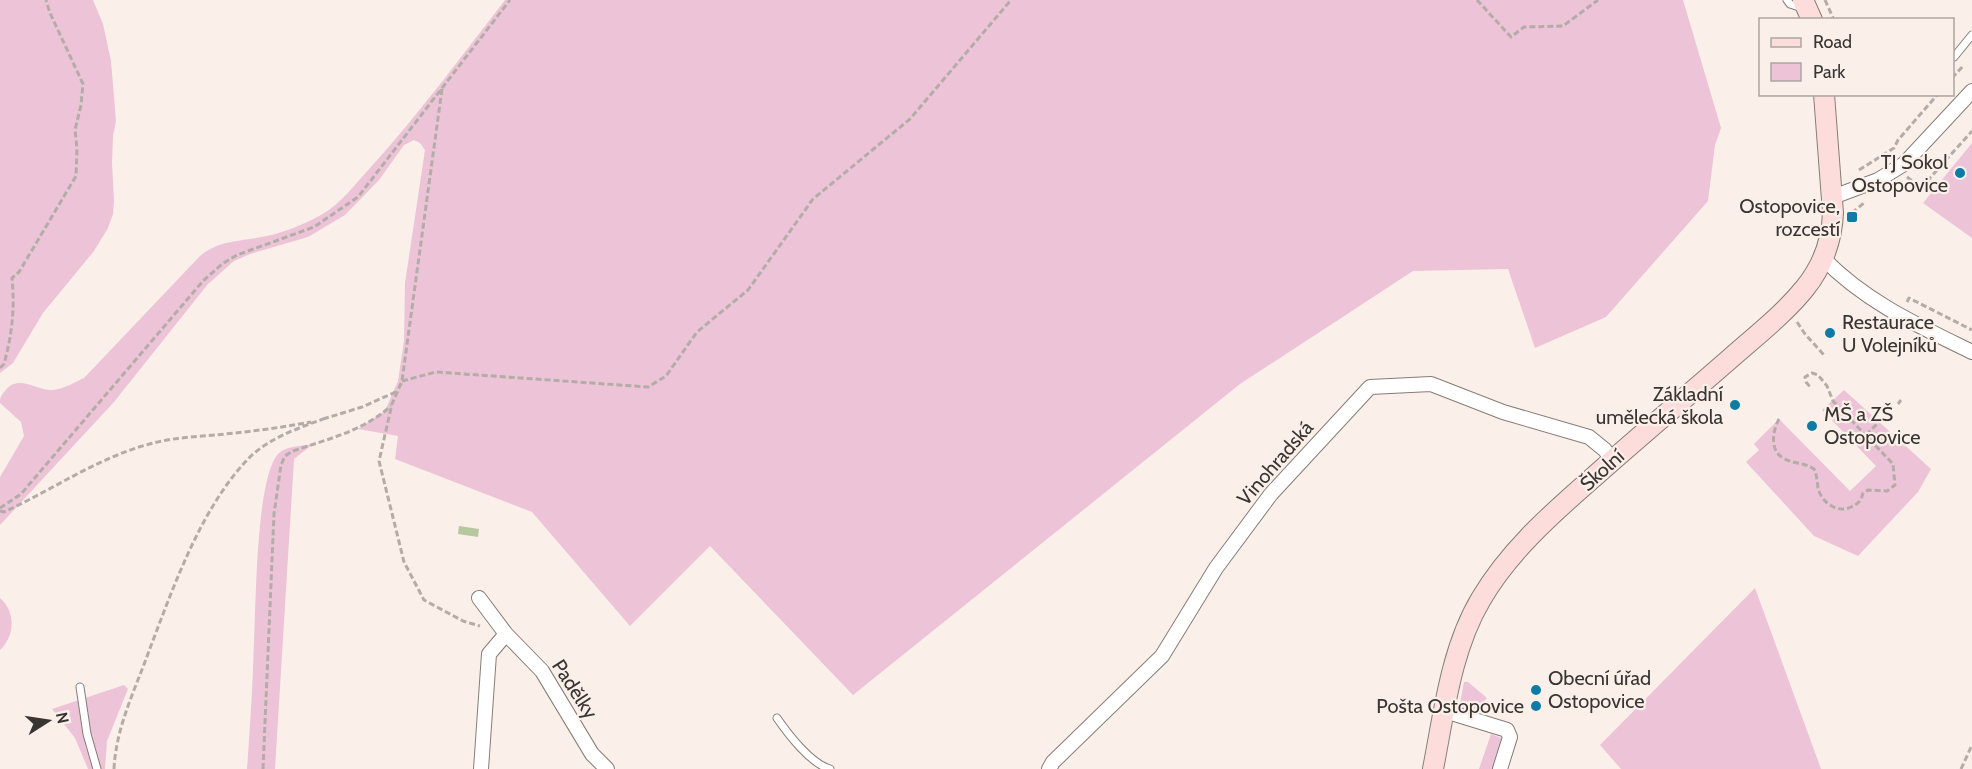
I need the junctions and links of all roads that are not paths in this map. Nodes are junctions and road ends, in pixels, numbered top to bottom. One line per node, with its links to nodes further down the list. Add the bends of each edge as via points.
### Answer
1 (1972, 35): 2 (lane)
2 (1954, 57)
3 (1972, 91): 5 (street, via 1904,164 1878,180)
4 (1824, 96): 5 (street, Školní)
5 (1833, 197): 6 (street, Školní, via 1833,228)
6 (1823, 258): 7 (street, via 1840,276 1905,319); 8 (street, Školní, via 1806,287 1773,322)
7 (1972, 352)
8 (1612, 460): 12 (street, Školní, via 1512,555 1480,600 1460,647); 18 (street, Vinohradská, via 1589,437 1503,412 1431,384 1370,387 1271,494 1216,568 1162,656)
9 (479, 598): 10 (street, Padělky)
10 (506, 634): 15 (street, via 489,654); 16 (street, Padělky, via 542,671 592,753)
11 (80, 687): 14 (lane)
12 (1444, 711): 19 (street, Školní); 20 (street, via 1507,730 1510,742)
13 (777, 718): 17 (lane, via 808,755)
14 (97, 769)
15 (481, 769)
16 (607, 769)
17 (830, 769)
18 (1049, 769)
19 (1433, 769)
20 (1500, 769)

